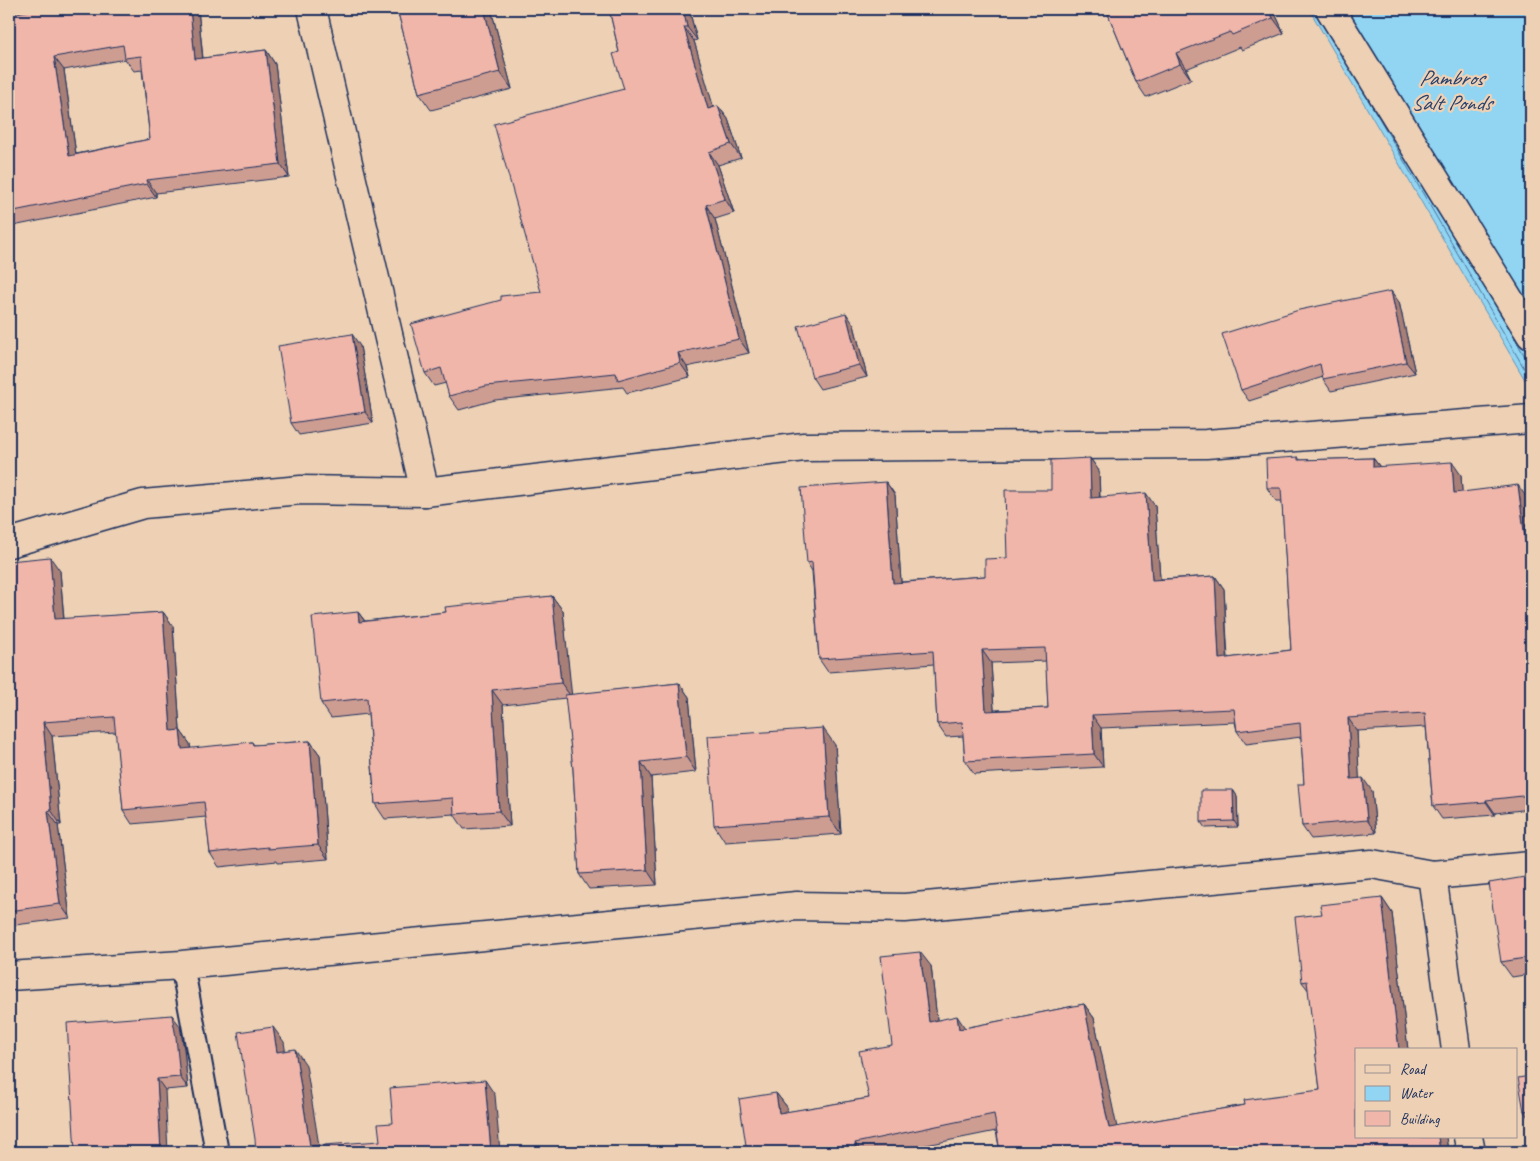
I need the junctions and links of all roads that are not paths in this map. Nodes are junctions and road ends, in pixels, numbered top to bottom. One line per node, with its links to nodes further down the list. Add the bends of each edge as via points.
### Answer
1 (312, 9): 5 (street)
2 (1330, 9): 3 (street)
3 (1531, 335)
4 (1531, 419): 5 (street, via 1206,444 804,447)
5 (425, 492): 6 (street, via 301,490 143,504)
6 (9, 544)
7 (1531, 866): 8 (street)
8 (1432, 875): 9 (street, via 1372,864 905,908 797,906); 11 (street)
9 (182, 965): 10 (street); 13 (lane)
10 (9, 976)
11 (1456, 1048)
12 (1468, 1138): 14 (street)
13 (216, 1152)
14 (1470, 1152)

